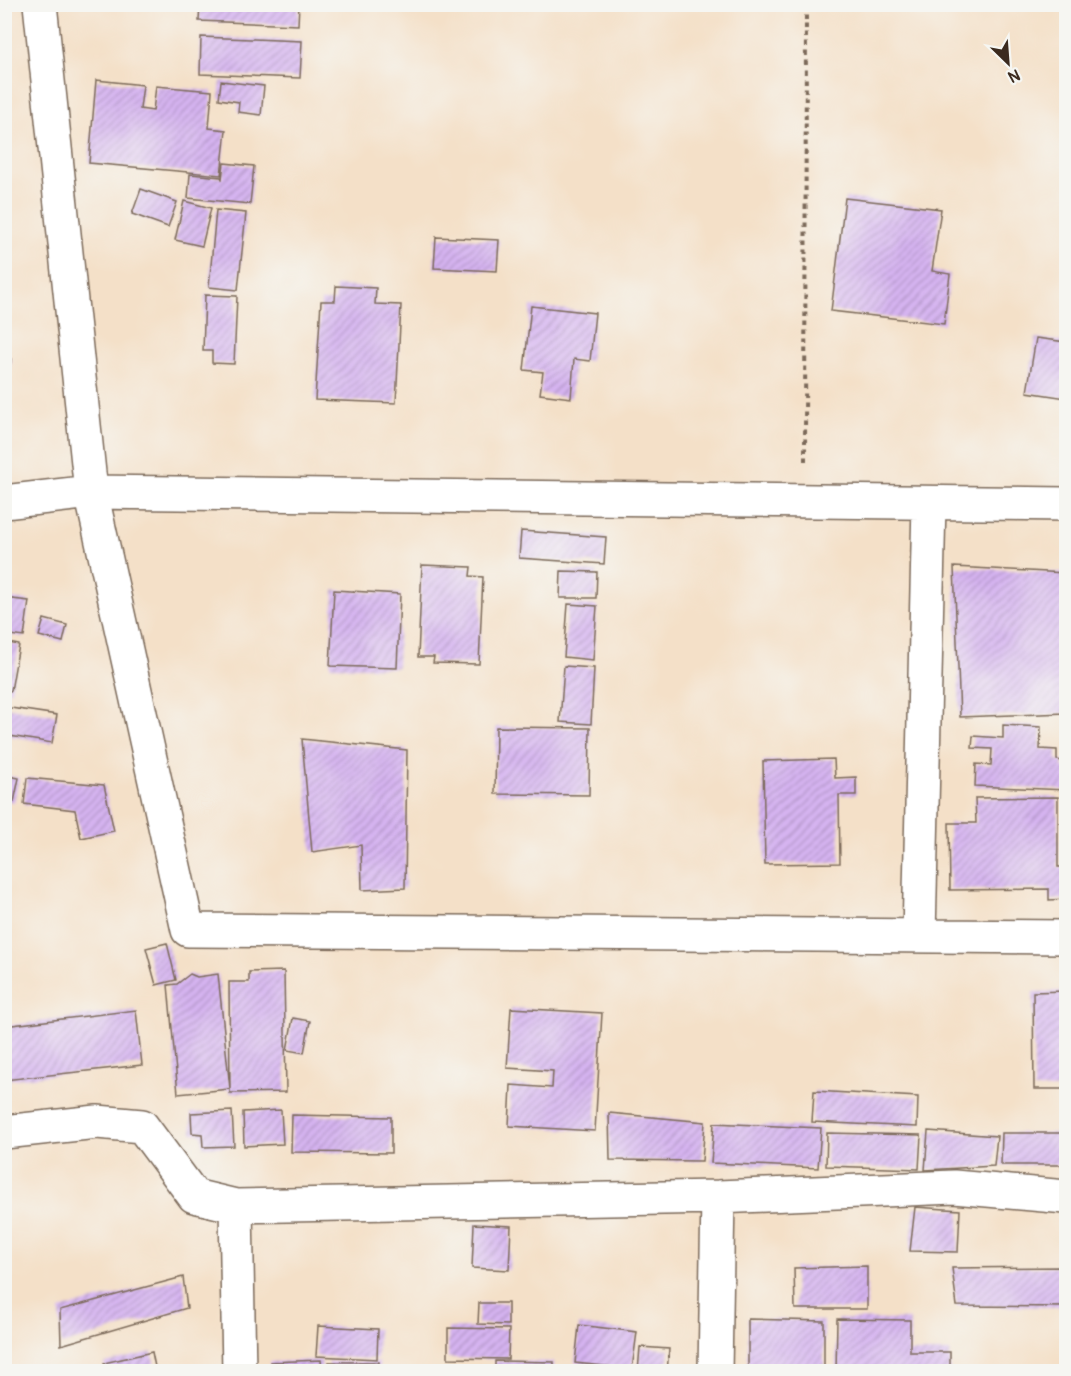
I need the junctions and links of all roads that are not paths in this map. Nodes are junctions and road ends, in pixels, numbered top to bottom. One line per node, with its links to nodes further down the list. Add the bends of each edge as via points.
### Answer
1 (40, 4): 2 (street)
2 (91, 492): 3 (street); 4 (street); 6 (street, via 188,930)
3 (4, 501)
4 (929, 503): 5 (street); 6 (street)
5 (1066, 504)
6 (919, 936): 7 (street)
7 (1066, 937)
8 (4, 1132): 11 (street, via 97,1122 142,1126 194,1196)
9 (718, 1197): 10 (street, via 954,1187); 11 (street); 13 (street)
10 (1066, 1197)
11 (236, 1206): 12 (street)
12 (239, 1371)
13 (715, 1371)

